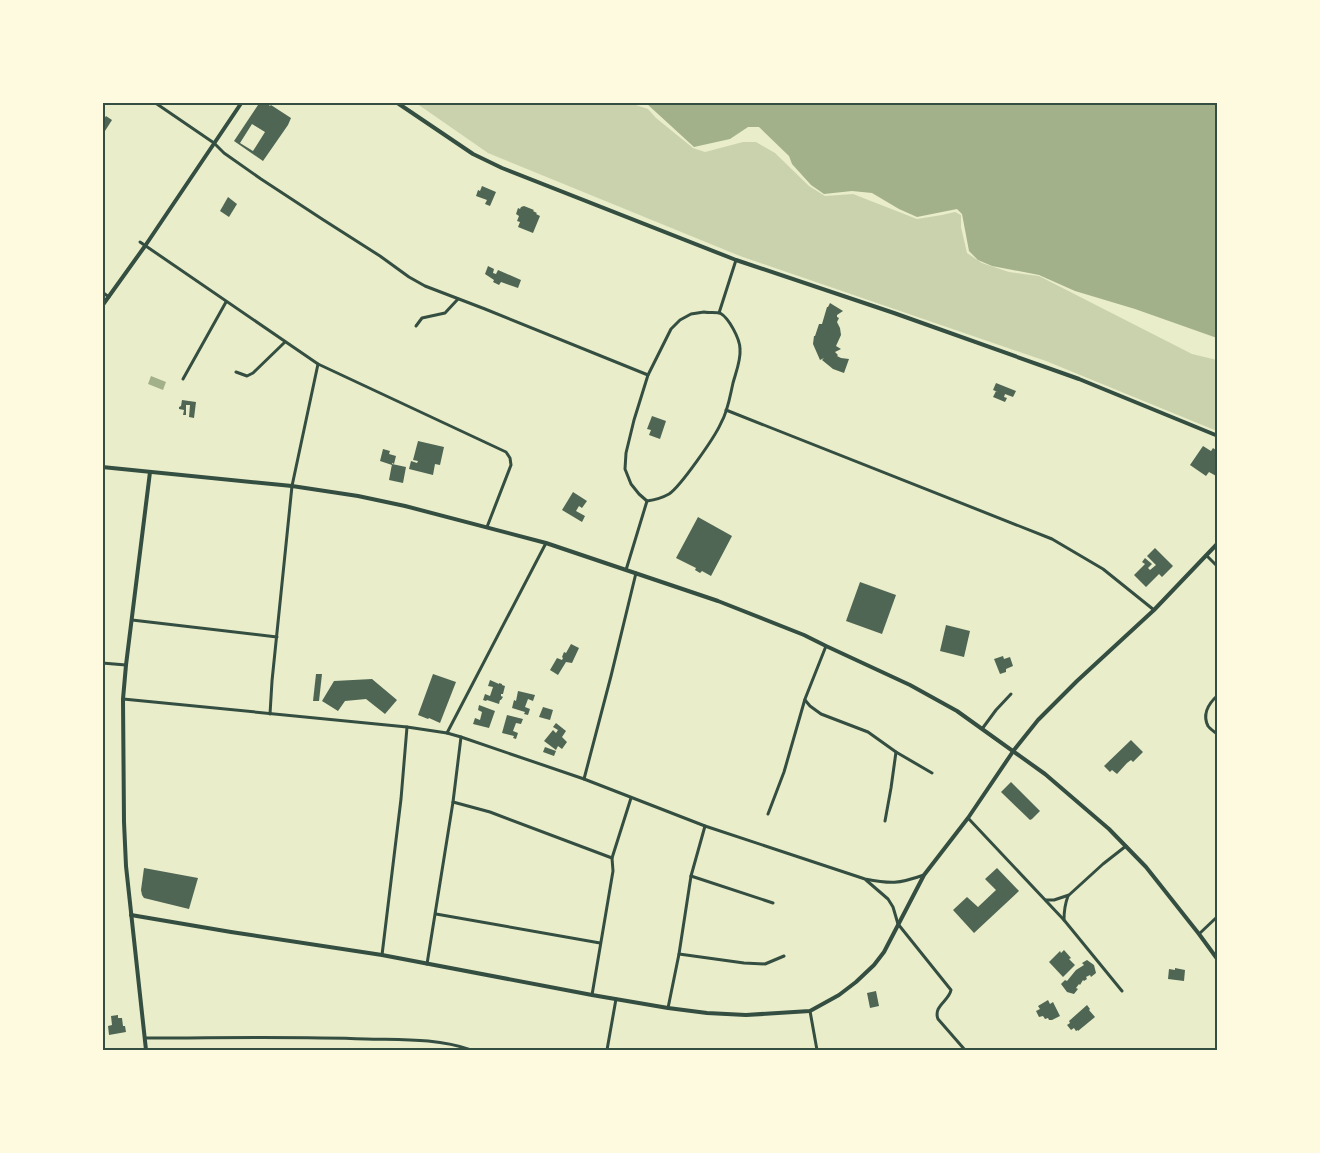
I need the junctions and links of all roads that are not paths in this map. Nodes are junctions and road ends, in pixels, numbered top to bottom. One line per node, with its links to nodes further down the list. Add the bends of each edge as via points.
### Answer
1 (154, 102): 4 (street)
2 (242, 102): 4 (street)
3 (396, 102): 7 (street, via 472,154 502,168)
4 (214, 143): 6 (street); 10 (street, via 261,179 409,276)
5 (140, 242): 6 (street)
6 (145, 246): 9 (street); 11 (street)
7 (736, 260): 13 (street); 21 (street, via 1079,379)
8 (102, 292): 9 (street)
9 (109, 297): 12 (street)
10 (458, 299): 14 (street, via 445,312 422,318); 18 (street)
11 (226, 302): 15 (street); 19 (street)
12 (102, 306)
13 (719, 313): 18 (street, via 692,314 680,320 671,330); 20 (street, via 732,326 740,347)
14 (416, 326)
15 (285, 342): 16 (street); 17 (street, via 254,373 247,376)
16 (318, 364): 24 (street); 26 (street, via 506,452 511,465)
17 (236, 372)
18 (648, 375): 25 (street, via 626,453 625,470 631,484)
19 (183, 379)
20 (726, 410): 25 (street, via 714,434 670,494); 33 (street, via 1052,539 1102,569)
21 (1218, 436)
22 (102, 468): 23 (street)
23 (150, 472): 24 (street); 34 (street)
24 (292, 486): 26 (street, via 405,506); 35 (street)
25 (647, 501): 31 (street)
26 (488, 528): 27 (street)
27 (546, 543): 31 (street); 46 (street)
28 (1218, 543): 29 (street)
29 (1207, 556): 30 (street); 33 (street)
30 (1218, 567)
31 (626, 570): 32 (street)
32 (636, 573): 36 (street, via 783,625); 52 (street)
33 (1154, 610): 49 (street, via 1038,720)
34 (132, 620): 35 (street); 38 (street)
35 (277, 637): 43 (street)
36 (826, 646): 42 (street); 45 (street, via 910,685)
37 (102, 663): 38 (street)
38 (126, 665): 41 (street)
39 (1011, 694): 45 (street)
40 (1218, 695): 47 (street, via 1205,714 1208,726)
41 (123, 699): 43 (street); 68 (street, via 124,822)
42 (805, 700): 50 (street, via 821,714 868,732); 55 (street)
43 (270, 714): 44 (street)
44 (407, 727): 46 (street); 75 (street)
45 (982, 729): 49 (street)
46 (447, 733): 48 (street)
47 (1218, 735)
48 (461, 737): 52 (street); 54 (street)
49 (1014, 750): 56 (street); 59 (street, via 1066,791)
50 (896, 752): 51 (street); 57 (street)
51 (932, 774)
52 (584, 779): 53 (street)
53 (631, 798): 58 (street); 60 (street)
54 (453, 802): 60 (street, via 490,812); 67 (street)
55 (768, 814)
56 (968, 818): 61 (street); 65 (street)
57 (885, 821)
58 (705, 826): 62 (street); 63 (street)
59 (1126, 846): 64 (street); 72 (street, via 1165,889)
60 (612, 858): 73 (street, via 613,871)
61 (924, 874): 63 (street, via 894,883); 71 (street)
62 (691, 876): 66 (street); 74 (street)
63 (865, 878): 71 (street, via 888,899)
64 (1069, 895): 65 (street); 70 (street)
65 (1045, 900): 70 (street)
66 (773, 903)
67 (436, 914): 73 (street); 78 (street)
68 (132, 915): 75 (street); 84 (street)
69 (1218, 916): 72 (street)
70 (1064, 920): 79 (street)
71 (898, 924): 83 (street, via 874,966 838,995); 89 (street, via 951,990 936,1016)
72 (1199, 934): 77 (street)
73 (600, 943): 80 (street)
74 (679, 954): 76 (street, via 765,964); 82 (street)
75 (382, 955): 78 (street)
76 (784, 956)
77 (1218, 960)
78 (428, 964): 80 (street)
79 (1122, 991)
80 (592, 995): 81 (street)
81 (616, 999): 82 (street); 87 (street)
82 (668, 1008): 83 (street, via 746,1015)
83 (810, 1012): 88 (street)
84 (145, 1038): 85 (street); 86 (street, via 348,1038 429,1041)
85 (146, 1050)
86 (471, 1050)
87 (607, 1050)
88 (817, 1050)
89 (964, 1050)

